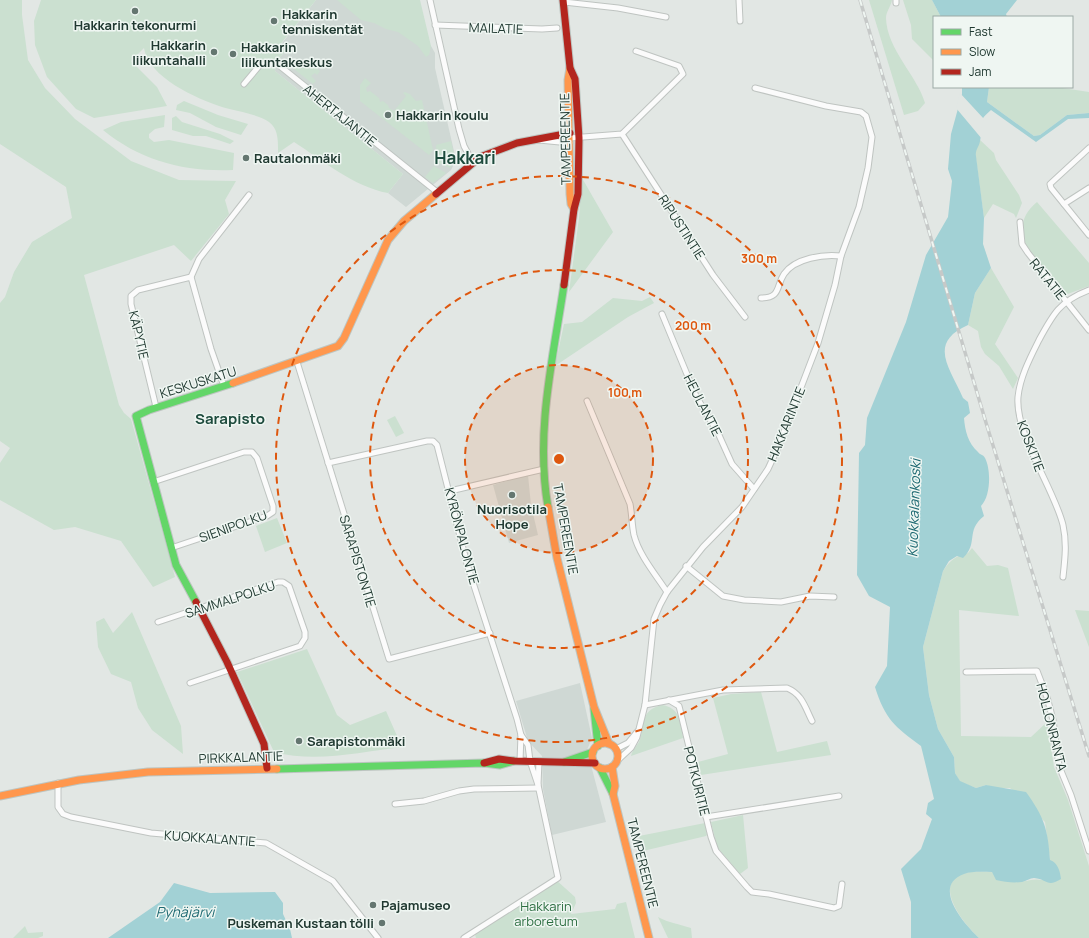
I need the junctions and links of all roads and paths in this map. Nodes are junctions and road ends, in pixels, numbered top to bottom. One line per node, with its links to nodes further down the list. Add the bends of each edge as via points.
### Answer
1 (430, 0): 6 (street)
2 (739, 0): 5 (street)
3 (563, 1): 4 (street); 9 (street, TAMPEREENTIE)
4 (666, 17)
5 (740, 21)
6 (435, 25): 7 (street, MAILATIE, via 542,30); 16 (street, via 458,130)
7 (557, 28)
8 (636, 51): 12 (street, via 679,66 683,74)
9 (570, 68): 13 (street, TAMPEREENTIE); 14 (street, TAMPEREENTIE, via 575,79)
10 (244, 84): 18 (street, AHERTAJANTIE, via 260,65 276,63)
11 (756, 88): 24 (street, HAKKARINTIE, via 861,112 866,116 872,137 868,168 859,207)
12 (622, 134): 14 (street); 30 (street, RIPUSTINTIE, via 713,275)
13 (570, 138): 14 (street); 16 (street, KESKUSKATU, via 517,143 497,149); 21 (street, TAMPEREENTIE, via 570,199)
14 (579, 138): 21 (street, TAMPEREENTIE, via 578,194)
15 (1089, 148): 20 (street, via 1051,182 1050,188)
16 (472, 163): 18 (street, KESKUSKATU)
17 (1089, 188): 20 (street)
18 (437, 192): 32 (street, KESKUSKATU, via 404,220 390,236 341,342 334,349)
19 (249, 196): 25 (street, via 199,258)
20 (1064, 204): 23 (street)
21 (574, 209): 37 (street, TAMPEREENTIE, via 569,257 545,404)
22 (1020, 222): 28 (street, RATATIE, via 1022,244)
23 (1089, 236)
24 (841, 256): 27 (street, via 816,258 791,267 784,274 779,289 773,296); 39 (street, HAKKARINTIE, via 836,285 818,343 779,445 768,469)
25 (191, 276): 33 (street); 35 (street, KÄPYTIE, via 138,290 131,296)
26 (1089, 290): 28 (street, KOSKITIE)
27 (761, 298)
28 (1066, 300): 31 (street, RATATIE); 43 (street, KOSKITIE, via 1051,319 1033,352 1022,377 1018,397 1023,427 1063,525 1066,552)
29 (662, 314): 39 (street, HEULANTIE, via 696,396 718,433 732,464)
30 (745, 317)
31 (1089, 330)
32 (297, 362): 33 (street, KESKUSKATU); 36 (street, SARAPISTONTIE)
33 (224, 386): 35 (street, KESKUSKATU)
34 (588, 401): 44 (street, via 630,504 634,535 643,555)
35 (156, 407): 38 (street, KESKUSKATU, via 136,416)
36 (328, 463): 40 (street, KYRÖNPALONTIE, via 433,441 440,452); 48 (street, SARAPISTONTIE, via 389,659)
37 (544, 469): 40 (street); 54 (street, TAMPEREENTIE, via 557,558)
38 (153, 482): 41 (street, KESKUSKATU); 41 (street, SIENIPOLKU, via 244,452 252,452 257,458 273,506 273,512 267,516)
39 (754, 489): 42 (street, HAKKARINTIE, via 739,510)
40 (450, 491): 48 (street, KYRÖNPALONTIE, via 467,564)
41 (171, 548): 46 (street, KESKUSKATU, via 180,574)
42 (686, 566): 44 (street, HAKKARINTIE); 45 (street, via 723,596 781,602 810,596)
43 (1063, 577)
44 (668, 592): 53 (street, HAKKARINTIE, via 654,619)
45 (834, 598)
46 (199, 609): 47 (street, SAMMALPOLKU); 49 (street, KESKUSKATU); 49 (street, SAMMALPOLKU, via 278,582 289,586 304,629 305,638 300,646)
47 (158, 622)
48 (490, 633): 57 (street, KYRÖNPALONTIE)
49 (230, 669): 51 (street, SAMMALPOLKU); 67 (street, KESKUSKATU, via 264,744)
50 (966, 672): 75 (street, HOLLONRANTA, via 1037,671 1053,720 1059,766)
51 (190, 683)
52 (669, 700): 53 (street); 55 (street, via 723,690 786,688 801,698); 74 (street, POTKURITIE, via 679,706)
53 (645, 705): 56 (street, HAKKARINTIE)
54 (594, 707): 58 (street, TAMPEREENTIE); 59 (street, TAMPEREENTIE)
55 (812, 721)
56 (637, 732): 60 (street, HAKKARINTIE, via 628,743); 65 (street, HAKKARINTIE, via 633,746)
57 (521, 735): 61 (street, KYRÖNPALONTIE); 62 (street, KYRÖNPALONTIE, via 528,745)
58 (609, 744): 59 (street); 60 (street)
59 (596, 749): 64 (street, PIRKKALANTIE); 66 (street)
60 (616, 749): 65 (street, via 618,752)
61 (517, 761): 62 (street, PIRKKALANTIE); 67 (street, PIRKKALANTIE, via 500,765 484,763)
62 (530, 761): 63 (street, PIRKKALANTIE); 69 (street)
63 (539, 761): 64 (street, PIRKKALANTIE); 69 (street)
64 (564, 762): 66 (street, PIRKKALANTIE)
65 (614, 764): 66 (street); 70 (street, TAMPEREENTIE)
66 (598, 766): 70 (street, TAMPEREENTIE)
67 (267, 768): 68 (street, PIRKKALANTIE, via 148,772)
68 (58, 784): 71 (street, PIRKKALANTIE); 77 (street, KUOKKALANTIE, via 58,807 63,814 71,817 151,833 266,843 333,881)
69 (538, 787): 73 (street, via 474,789); 78 (street, via 558,878)
70 (613, 794): 79 (street, TAMPEREENTIE)
71 (0, 796)
72 (839, 796): 74 (street)
73 (395, 804)
74 (706, 817): 76 (street, POTKURITIE, via 716,851 752,892 834,908 839,906)
75 (1089, 851)
76 (842, 884)
77 (378, 938)
78 (464, 938)
79 (649, 938)

